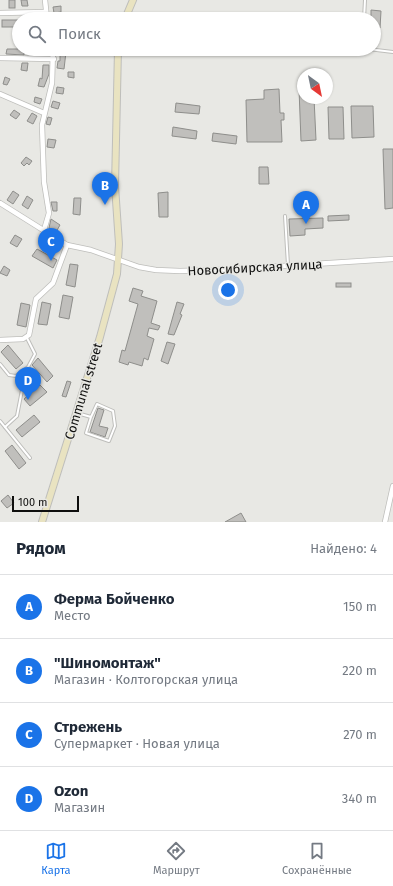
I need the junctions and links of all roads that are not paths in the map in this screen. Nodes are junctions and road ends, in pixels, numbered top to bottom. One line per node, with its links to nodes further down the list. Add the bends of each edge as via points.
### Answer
1 (45, 0): 4 (street)
2 (133, 0): 5 (main road)
3 (365, 0): 6 (lane)
4 (46, 12)
5 (128, 12)
6 (364, 12)
7 (0, 13): 8 (street)
8 (12, 13)
9 (381, 51): 10 (lane)
10 (393, 52)
11 (54, 56): 14 (street)
12 (118, 56): 22 (main road, Communal street, via 115,186)
13 (0, 58): 14 (street)
14 (54, 59): 16 (street, via 52,83)
15 (0, 94): 16 (street)
16 (44, 113): 19 (street, via 44,182 49,213)
17 (0, 203): 19 (street)
18 (285, 216): 23 (lane)
19 (44, 230): 20 (street)
20 (67, 245): 22 (street, Новосибирская улица); 24 (street, via 53,283 36,299)
21 (393, 259): 23 (street, Новосибирская улица)
22 (119, 260): 23 (street, Новосибирская улица, via 139,267 180,272); 30 (main road, Communal street, via 100,337)
23 (288, 266)
24 (27, 338): 25 (street); 27 (lane, via 35,354)
25 (0, 340)
26 (0, 364): 28 (lane, via 10,375)
27 (28, 367): 28 (lane); 29 (lane, via 40,381 28,390)
28 (16, 376): 29 (lane)
29 (23, 384): 33 (lane, via 17,416)
30 (76, 412): 31 (lane); 37 (main road, Communal street)
31 (91, 417): 31 (lane, via 86,433 109,441 115,426 113,411 97,404)
32 (0, 421): 33 (lane)
33 (5, 427): 34 (lane)
34 (30, 458)
35 (393, 489): 36 (street)
36 (391, 501): 38 (street)
37 (42, 522)
38 (385, 522)

